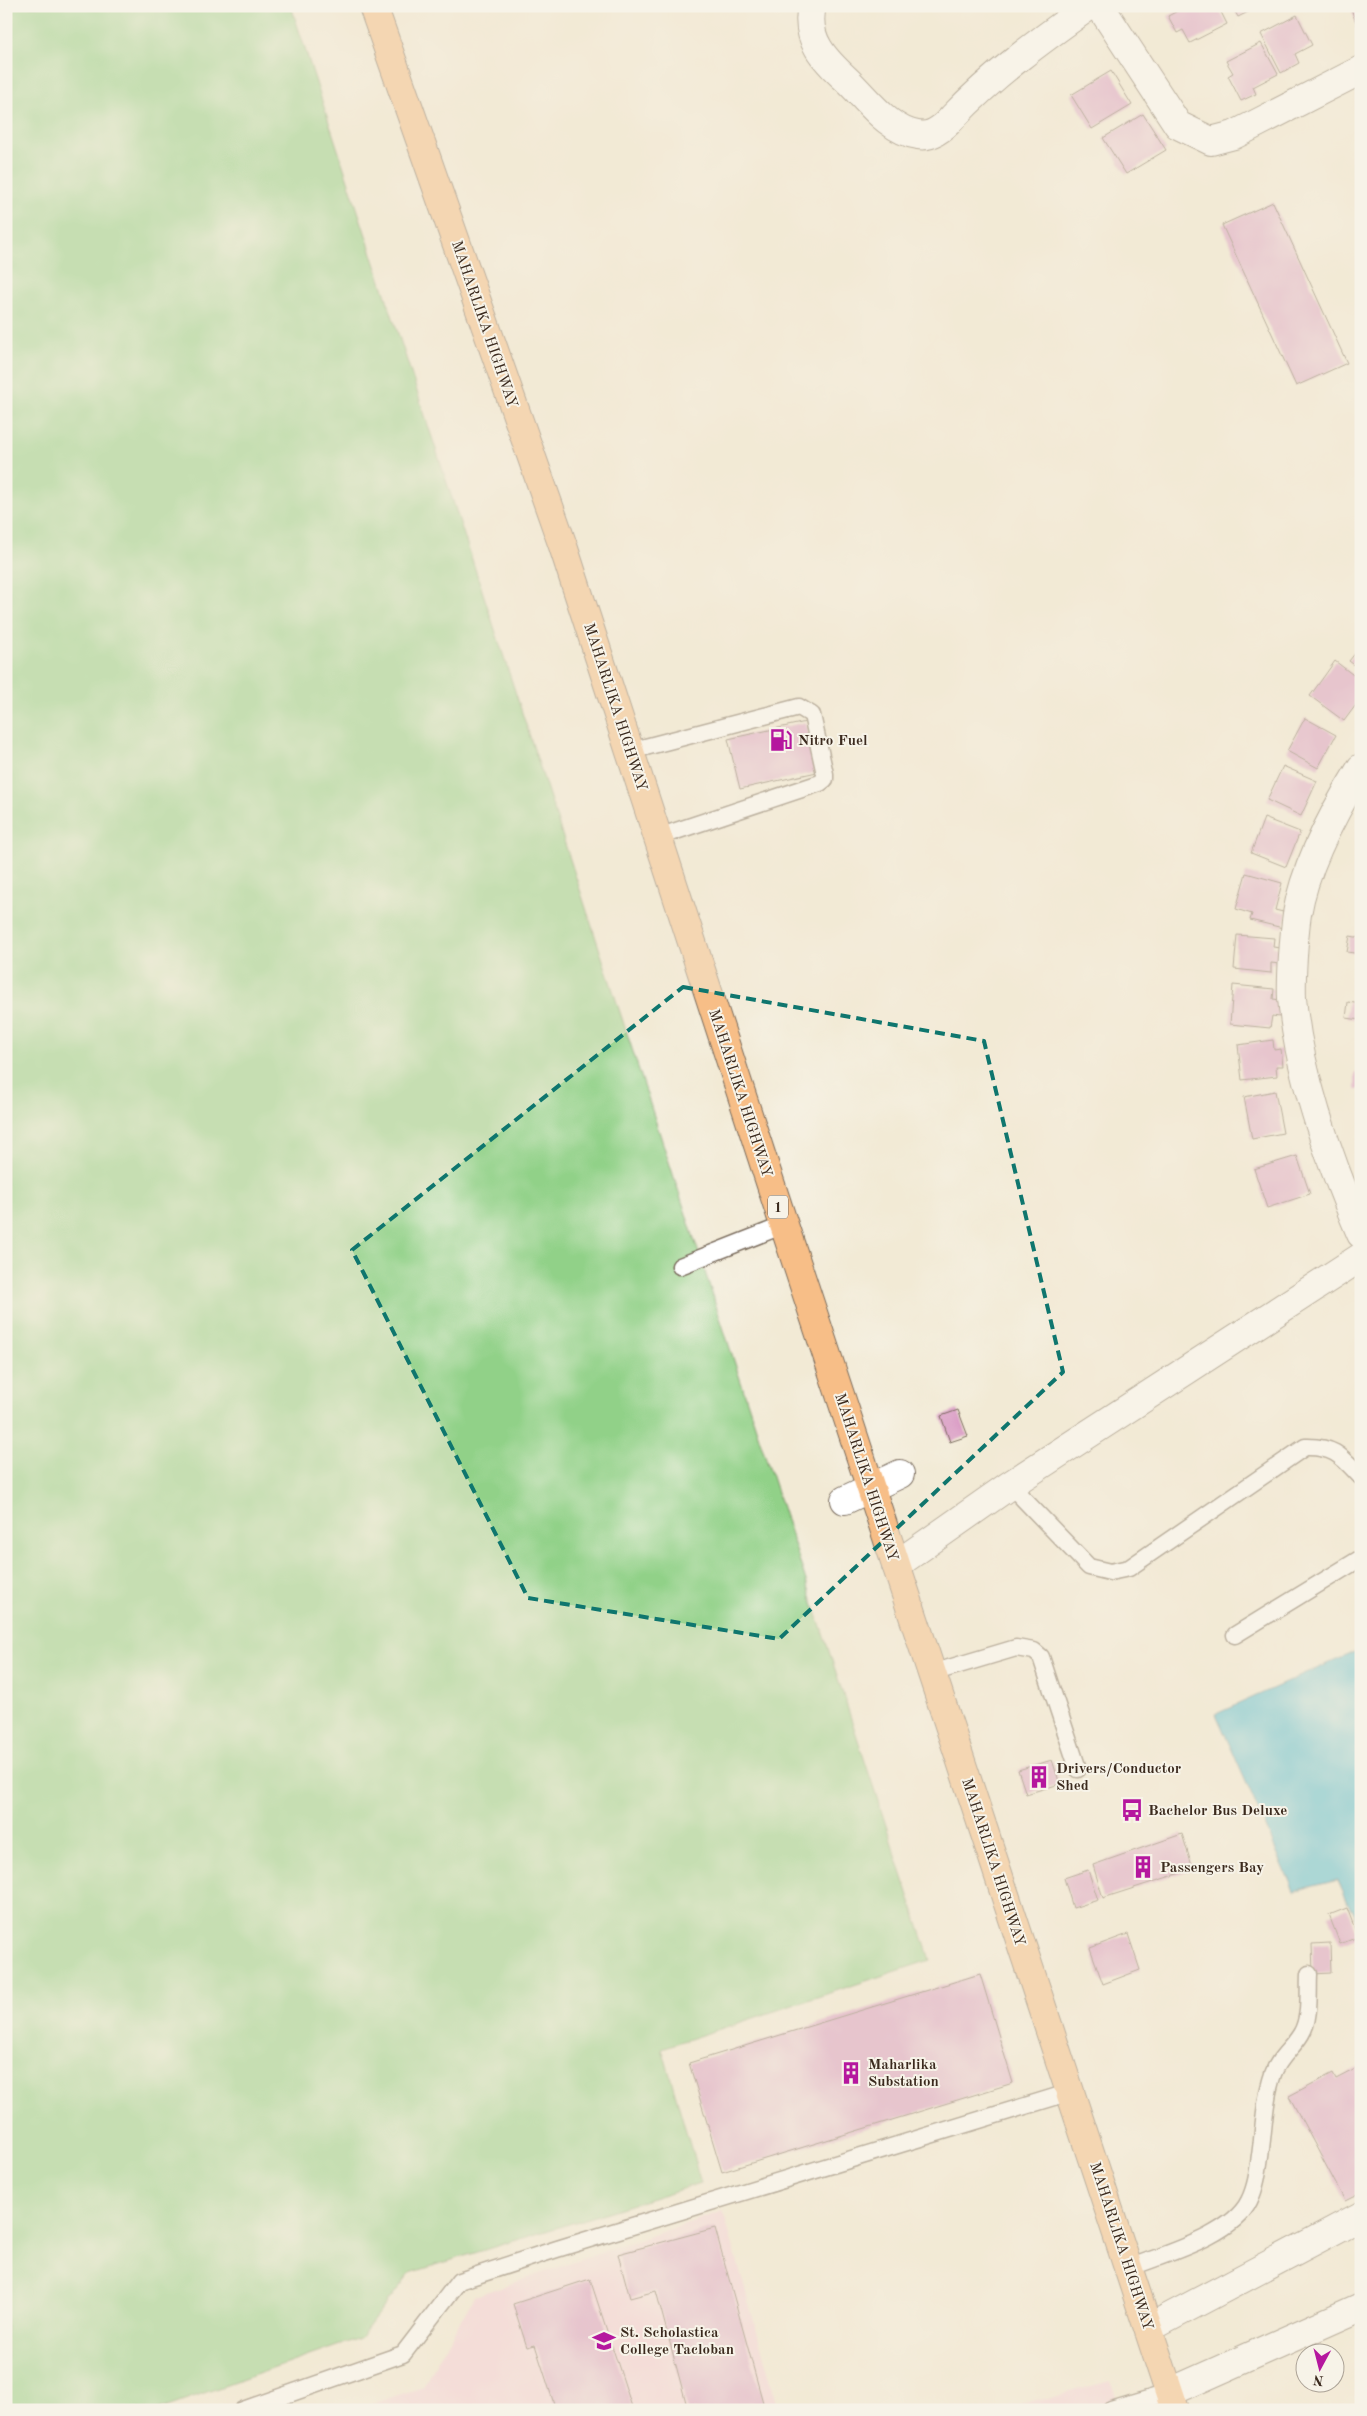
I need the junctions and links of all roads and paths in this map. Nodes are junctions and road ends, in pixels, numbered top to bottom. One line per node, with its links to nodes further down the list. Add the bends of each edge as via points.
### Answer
1 (373, 6): 6 (highway, MAHARLIKA HIGHWAY / 1, via 563,546)
2 (812, 6): 3 (street, via 812,37 824,59 898,129 920,136 941,130 981,88)
3 (1089, 6)
4 (1100, 6): 5 (street, via 1178,125 1210,141 1234,136)
5 (1358, 77)
6 (630, 751): 8 (highway, MAHARLIKA HIGHWAY / 1); 8 (lane, via 799,706 812,715 825,774 820,784)
7 (1361, 768): 10 (street, via 1310,866 1297,914 1292,996 1303,1062 1338,1180)
8 (658, 837): 9 (highway, MAHARLIKA HIGHWAY / 1)
9 (784, 1225): 12 (lane); 16 (highway, MAHARLIKA HIGHWAY / 1)
10 (1361, 1234)
11 (1361, 1257): 15 (street)
12 (680, 1266)
13 (900, 1474): 16 (street)
14 (1361, 1477): 15 (lane, via 1340,1455 1323,1446 1305,1447 1129,1568 1110,1572 1089,1567)
15 (1010, 1485): 19 (street)
16 (871, 1488): 17 (street); 19 (highway, MAHARLIKA HIGHWAY / 1)
17 (845, 1500)
18 (1361, 1558): 20 (lane)
19 (896, 1565): 21 (highway, MAHARLIKA HIGHWAY / 1)
20 (1235, 1635)
21 (932, 1673): 22 (lane, via 1016,1648 1034,1651 1041,1657); 24 (highway, MAHARLIKA HIGHWAY / 1)
22 (1078, 1769)
23 (1308, 1974): 26 (lane, via 1306,2022 1301,2034 1280,2058 1273,2074 1257,2179 1249,2202 1232,2222 1204,2238)
24 (1071, 2092): 26 (highway, MAHARLIKA HIGHWAY / 1); 30 (lane, via 459,2281 403,2354)
25 (1361, 2216): 28 (street)
26 (1129, 2268): 28 (highway, MAHARLIKA HIGHWAY / 1)
27 (1361, 2308): 29 (street)
28 (1149, 2328): 29 (highway, MAHARLIKA HIGHWAY / 1)
29 (1172, 2402): 31 (lane)
30 (243, 2410)
31 (1111, 2410)

